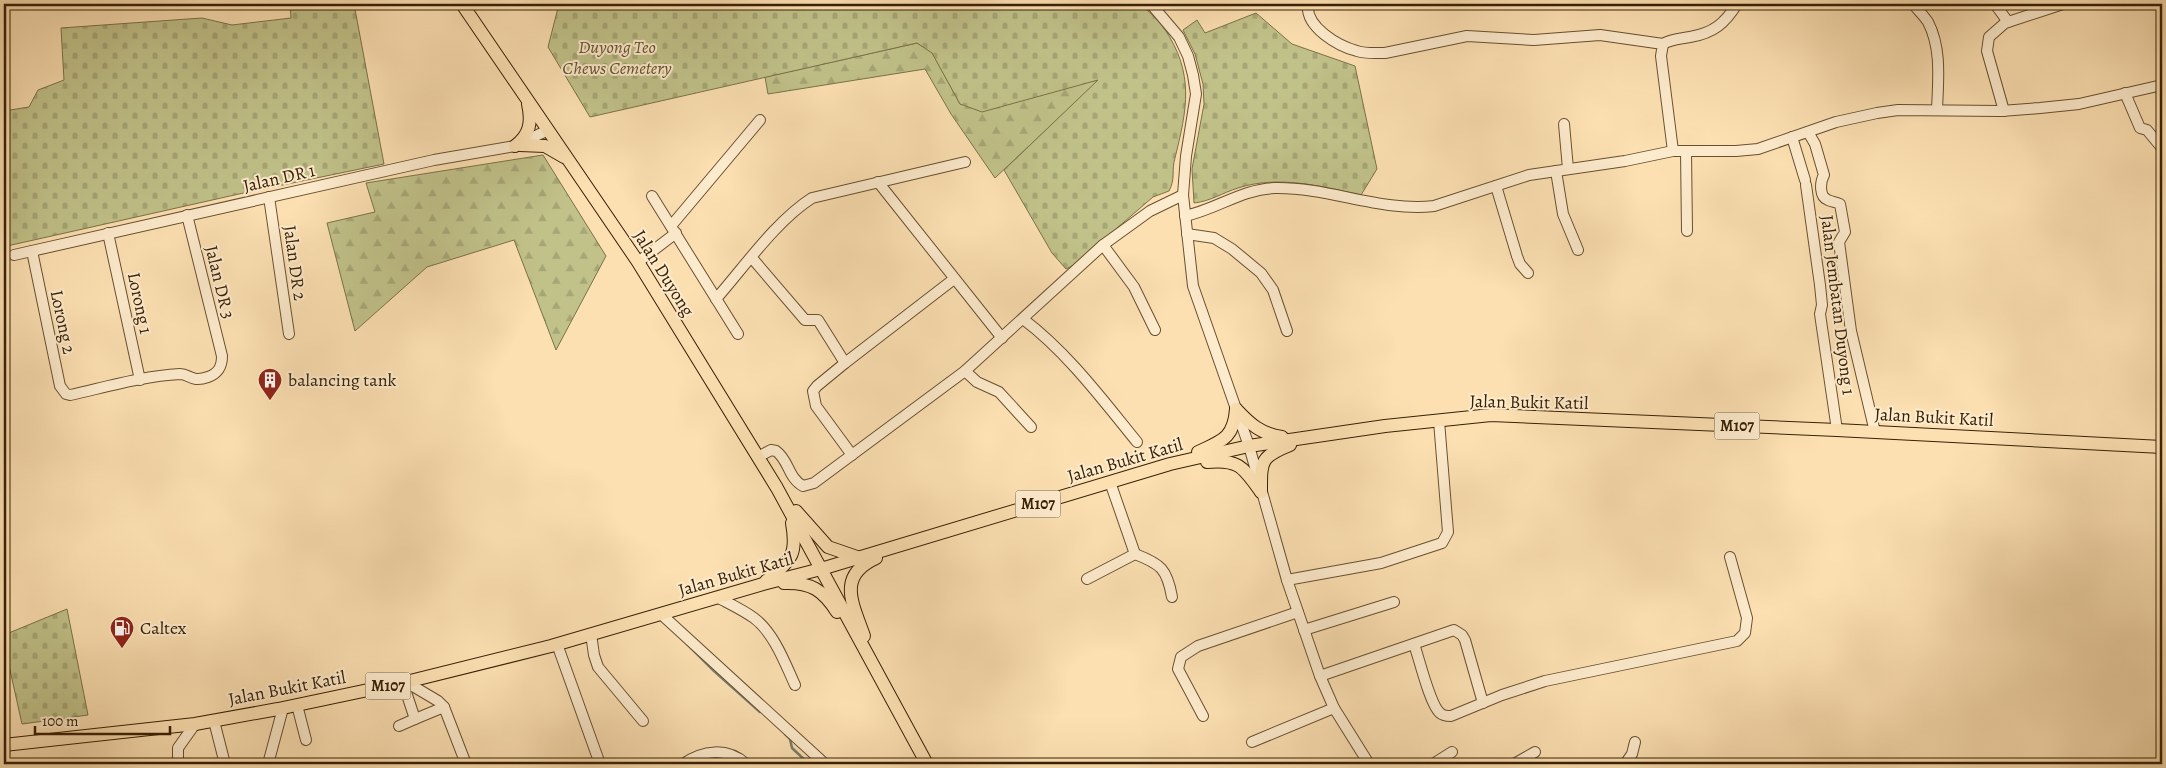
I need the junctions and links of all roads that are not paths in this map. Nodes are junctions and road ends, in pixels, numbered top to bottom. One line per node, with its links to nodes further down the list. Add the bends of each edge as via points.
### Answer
1 (462, 4): 11 (main road, Jalan Duyong)
2 (1151, 4): 30 (street, via 1179,37 1193,75 1196,94)
3 (1308, 4): 9 (street, via 1311,19 1327,36 1357,51 1372,53 1467,36 1534,40 1600,35)
4 (1737, 4): 9 (street, via 1720,26)
5 (1913, 4): 13 (street, via 1934,35 1938,56)
6 (1995, 4): 8 (street)
7 (2064, 4): 8 (street)
8 (2008, 22): 14 (street, via 1993,33 1987,44)
9 (1663, 44): 22 (street, via 1661,56)
10 (2162, 85): 12 (street)
11 (521, 92): 17 (main road, Jalan Duyong); 20 (main road, via 528,105 530,125)
12 (2125, 93): 14 (street, via 2079,104); 21 (street, via 2140,128 2147,130)
13 (1937, 110): 14 (street); 18 (street, via 1877,112)
14 (2004, 111)
15 (760, 120): 35 (street)
16 (1564, 124): 26 (street)
17 (548, 130): 20 (street, Jalan DR 1); 24 (main road, Jalan Duyong)
18 (1808, 132): 19 (street); 61 (street, via 1812,135 1824,175 1821,180 1823,196 1840,204 1845,232 1839,242 1851,331)
19 (1792, 137): 23 (street, via 1758,149); 60 (street, Jalan Jembatan Duyong 1, via 1806,182)
20 (518, 146): 24 (main road, via 545,146); 32 (street, Jalan DR 1, via 434,160)
21 (2162, 148)
22 (1673, 151): 23 (street); 26 (street)
23 (1686, 151): 36 (street)
24 (568, 160): 44 (main road, Jalan Duyong)
25 (964, 162): 28 (street)
26 (1568, 169): 27 (street)
27 (1556, 171): 29 (street, via 1529,175); 40 (street, via 1563,214)
28 (878, 182): 43 (street, via 812,198 776,230); 46 (street)
29 (1496, 186): 34 (street, via 1448,203 1418,208 1309,190 1274,188 1244,193); 45 (street, via 1517,256)
30 (1182, 195): 34 (street); 39 (street, via 1150,211)
31 (652, 196): 35 (street)
32 (268, 197): 33 (street, Jalan DR 1); 51 (street, Jalan DR 2)
33 (187, 215): 37 (street, Jalan DR 1); 56 (street, Jalan DR 3, via 222,366 202,379 194,380 182,374)
34 (1185, 216): 38 (street)
35 (673, 230): 44 (street); 47 (street)
36 (1687, 231)
37 (108, 233): 41 (street, Jalan DR 1); 56 (street, Lorong 1)
38 (1187, 234): 50 (street, via 1214,238 1261,273 1273,290); 57 (street, via 1193,286)
39 (1103, 245): 48 (street); 49 (street, via 1134,287)
40 (1578, 250)
41 (32, 251): 42 (street, Jalan DR 1); 56 (street, Lorong 2, via 60,386 66,394)
42 (14, 255)
43 (752, 258): 47 (street); 54 (street, via 805,320 818,320)
44 (638, 262): 68 (main road, Jalan Duyong)
45 (1528, 273)
46 (954, 279): 53 (street); 54 (street)
47 (716, 299): 52 (street)
48 (1023, 319): 53 (street); 64 (street, via 1080,373)
49 (1155, 330)
50 (1287, 330)
51 (289, 334)
52 (738, 334)
53 (1002, 338): 55 (street)
54 (845, 363): 67 (street, via 817,386 813,398)
55 (965, 370): 59 (street, via 977,382 999,392); 67 (street)
56 (140, 380)
57 (1236, 409): 63 (main road, via 1252,426 1268,435); 65 (street); 69 (main road, via 1235,423 1222,441)
58 (1439, 420): 60 (main road, Jalan Bukit Katil / M107, via 1491,416); 62 (main road, Jalan Bukit Katil / M107); 80 (street, via 1448,532 1442,543 1381,563)
59 (1032, 427)
60 (1837, 430): 61 (main road, Jalan Bukit Katil / M107)
61 (1875, 432): 66 (main road, Jalan Bukit Katil / M107)
62 (1313, 435): 63 (main road, Jalan Bukit Katil / M107); 72 (main road, via 1271,452 1261,469)
63 (1292, 439): 65 (main road, Jalan Bukit Katil / M107)
64 (1137, 442)
65 (1250, 446): 69 (main road, Jalan Bukit Katil / M107); 72 (street)
66 (2162, 446)
67 (852, 454): 68 (street, via 814,483 803,486 796,482 784,458 776,450)
68 (758, 457): 71 (main road, Jalan Duyong)
69 (1170, 464): 70 (main road, Jalan Bukit Katil / M107); 72 (main road, via 1227,460 1246,470)
70 (1110, 482): 74 (main road, Jalan Bukit Katil / M107); 75 (street)
71 (777, 488): 73 (main road, Jalan Duyong); 77 (main road, via 828,547)
72 (1261, 492): 80 (street)
73 (790, 511): 78 (main road, Jalan Duyong); 81 (main road, via 796,542 792,555)
74 (905, 545): 77 (main road, Jalan Bukit Katil / M107); 91 (main road, via 864,563 850,584 850,594)
75 (1135, 554): 79 (street); 83 (street, via 1154,561 1163,569)
76 (1730, 557): 95 (street, via 1747,618 1745,633 1737,641 1545,681)
77 (860, 558): 78 (main road, Jalan Bukit Katil / M107)
78 (822, 569): 81 (main road, Jalan Bukit Katil / M107); 91 (main road, Jalan Duyong)
79 (1087, 579)
80 (1287, 580): 85 (street)
81 (763, 584): 82 (main road, Jalan Bukit Katil / M107); 91 (main road, via 798,583 820,591)
82 (717, 597): 86 (main road, Jalan Bukit Katil / M107); 94 (street, via 744,611 764,627)
83 (1172, 597)
84 (1394, 602): 87 (street)
85 (1298, 612): 87 (street); 100 (street, via 1198,646 1181,657 1178,669)
86 (661, 614): 88 (main road, Jalan Bukit Katil / M107); 119 (street)
87 (1304, 630): 92 (street)
88 (591, 634): 89 (main road, Jalan Bukit Katil / M107); 103 (street, via 598,667)
89 (558, 644): 93 (main road, Jalan Bukit Katil / M107); 116 (street)
90 (1414, 644): 92 (street); 95 (street, via 1432,700 1440,714 1451,716); 95 (street, via 1449,631 1459,632 1465,640)
91 (874, 669): 120 (main road)
92 (1320, 676): 99 (street)
93 (404, 683): 96 (main road, Jalan Bukit Katil / M107); 97 (street); 101 (street)
94 (795, 685)
95 (1483, 703)
96 (297, 705): 98 (main road, Jalan Bukit Katil / M107); 106 (street)
97 (444, 707): 101 (street); 115 (street)
98 (283, 708): 102 (main road, Jalan Bukit Katil / M107); 114 (street)
99 (1334, 708): 107 (street); 121 (street)
100 (1203, 716)
101 (415, 719): 105 (street)
102 (214, 720): 104 (main road, Jalan Bukit Katil / M107); 113 (street)
103 (643, 721)
104 (195, 724): 109 (main road, Jalan Bukit Katil / M107); 112 (street, via 178,748)
105 (399, 726)
106 (306, 740)
107 (1252, 742)
108 (1636, 742): 124 (street)
109 (4, 744)
110 (1452, 752): 122 (street)
111 (1535, 752): 123 (street)
112 (178, 764)
113 (225, 764)
114 (268, 764)
115 (465, 764)
116 (600, 764)
117 (683, 764): 118 (street, via 708,752 718,752)
118 (746, 764)
119 (825, 764)
120 (927, 764)
121 (1369, 764)
122 (1433, 764)
123 (1514, 764)
124 (1625, 764)

